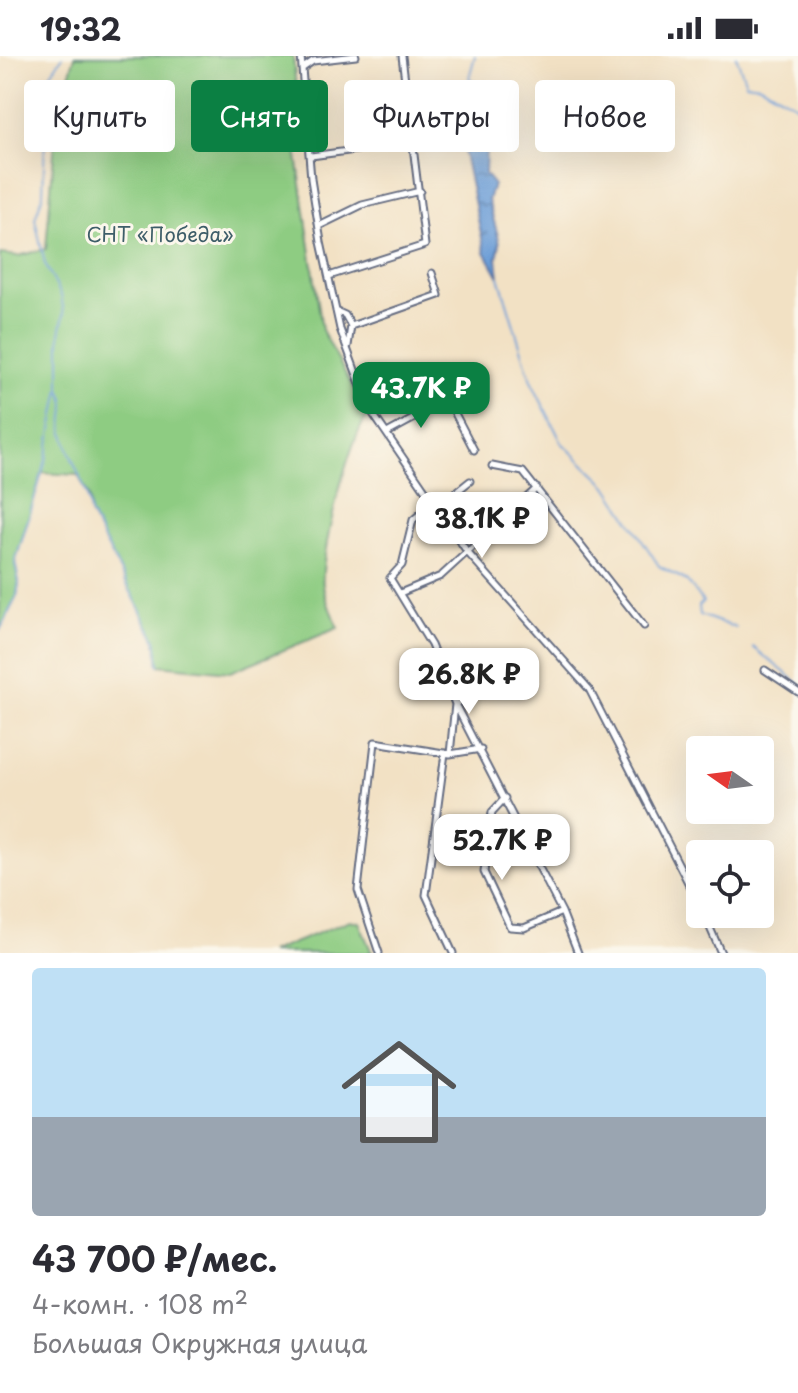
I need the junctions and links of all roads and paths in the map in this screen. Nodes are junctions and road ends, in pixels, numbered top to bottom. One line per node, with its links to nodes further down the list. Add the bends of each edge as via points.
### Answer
1 (301, 56): 4 (street)
2 (356, 56): 4 (street, via 313,61)
3 (402, 56): 5 (street)
4 (302, 68): 8 (street)
5 (406, 80)
6 (344, 152): 8 (street)
7 (416, 152): 9 (street)
8 (311, 156): 10 (street)
9 (420, 191): 10 (street, via 362,205); 12 (street, via 425,245)
10 (319, 226): 12 (street)
11 (432, 273): 14 (street, via 439,295)
12 (329, 276): 13 (street)
13 (336, 311): 14 (street); 15 (street)
14 (351, 326): 15 (street)
15 (348, 347): 16 (street, via 369,408)
16 (387, 433): 17 (street, via 448,400); 21 (street)
17 (474, 450)
18 (492, 466): 20 (street, via 523,472)
19 (470, 481): 21 (street)
20 (537, 488): 22 (street); 24 (street)
21 (434, 507): 22 (street); 23 (street, via 413,520 402,565 390,578)
22 (468, 553): 23 (street, via 441,576); 32 (street, via 589,689)
23 (400, 593): 28 (street, via 431,645)
24 (644, 626)
25 (765, 670): 27 (street)
26 (494, 682): 28 (street)
27 (798, 692)
28 (455, 704): 29 (street); 30 (street)
29 (481, 749): 30 (street); 31 (street)
30 (447, 753): 35 (street, via 375,742 358,890); 36 (street, via 426,895)
31 (505, 798): 33 (street); 33 (street, via 492,812 484,872 499,910 510,927 524,928)
32 (686, 879)
33 (562, 912): 37 (street)
34 (710, 928): 38 (street)
35 (379, 953)
36 (453, 953)
37 (578, 953)
38 (721, 953)

